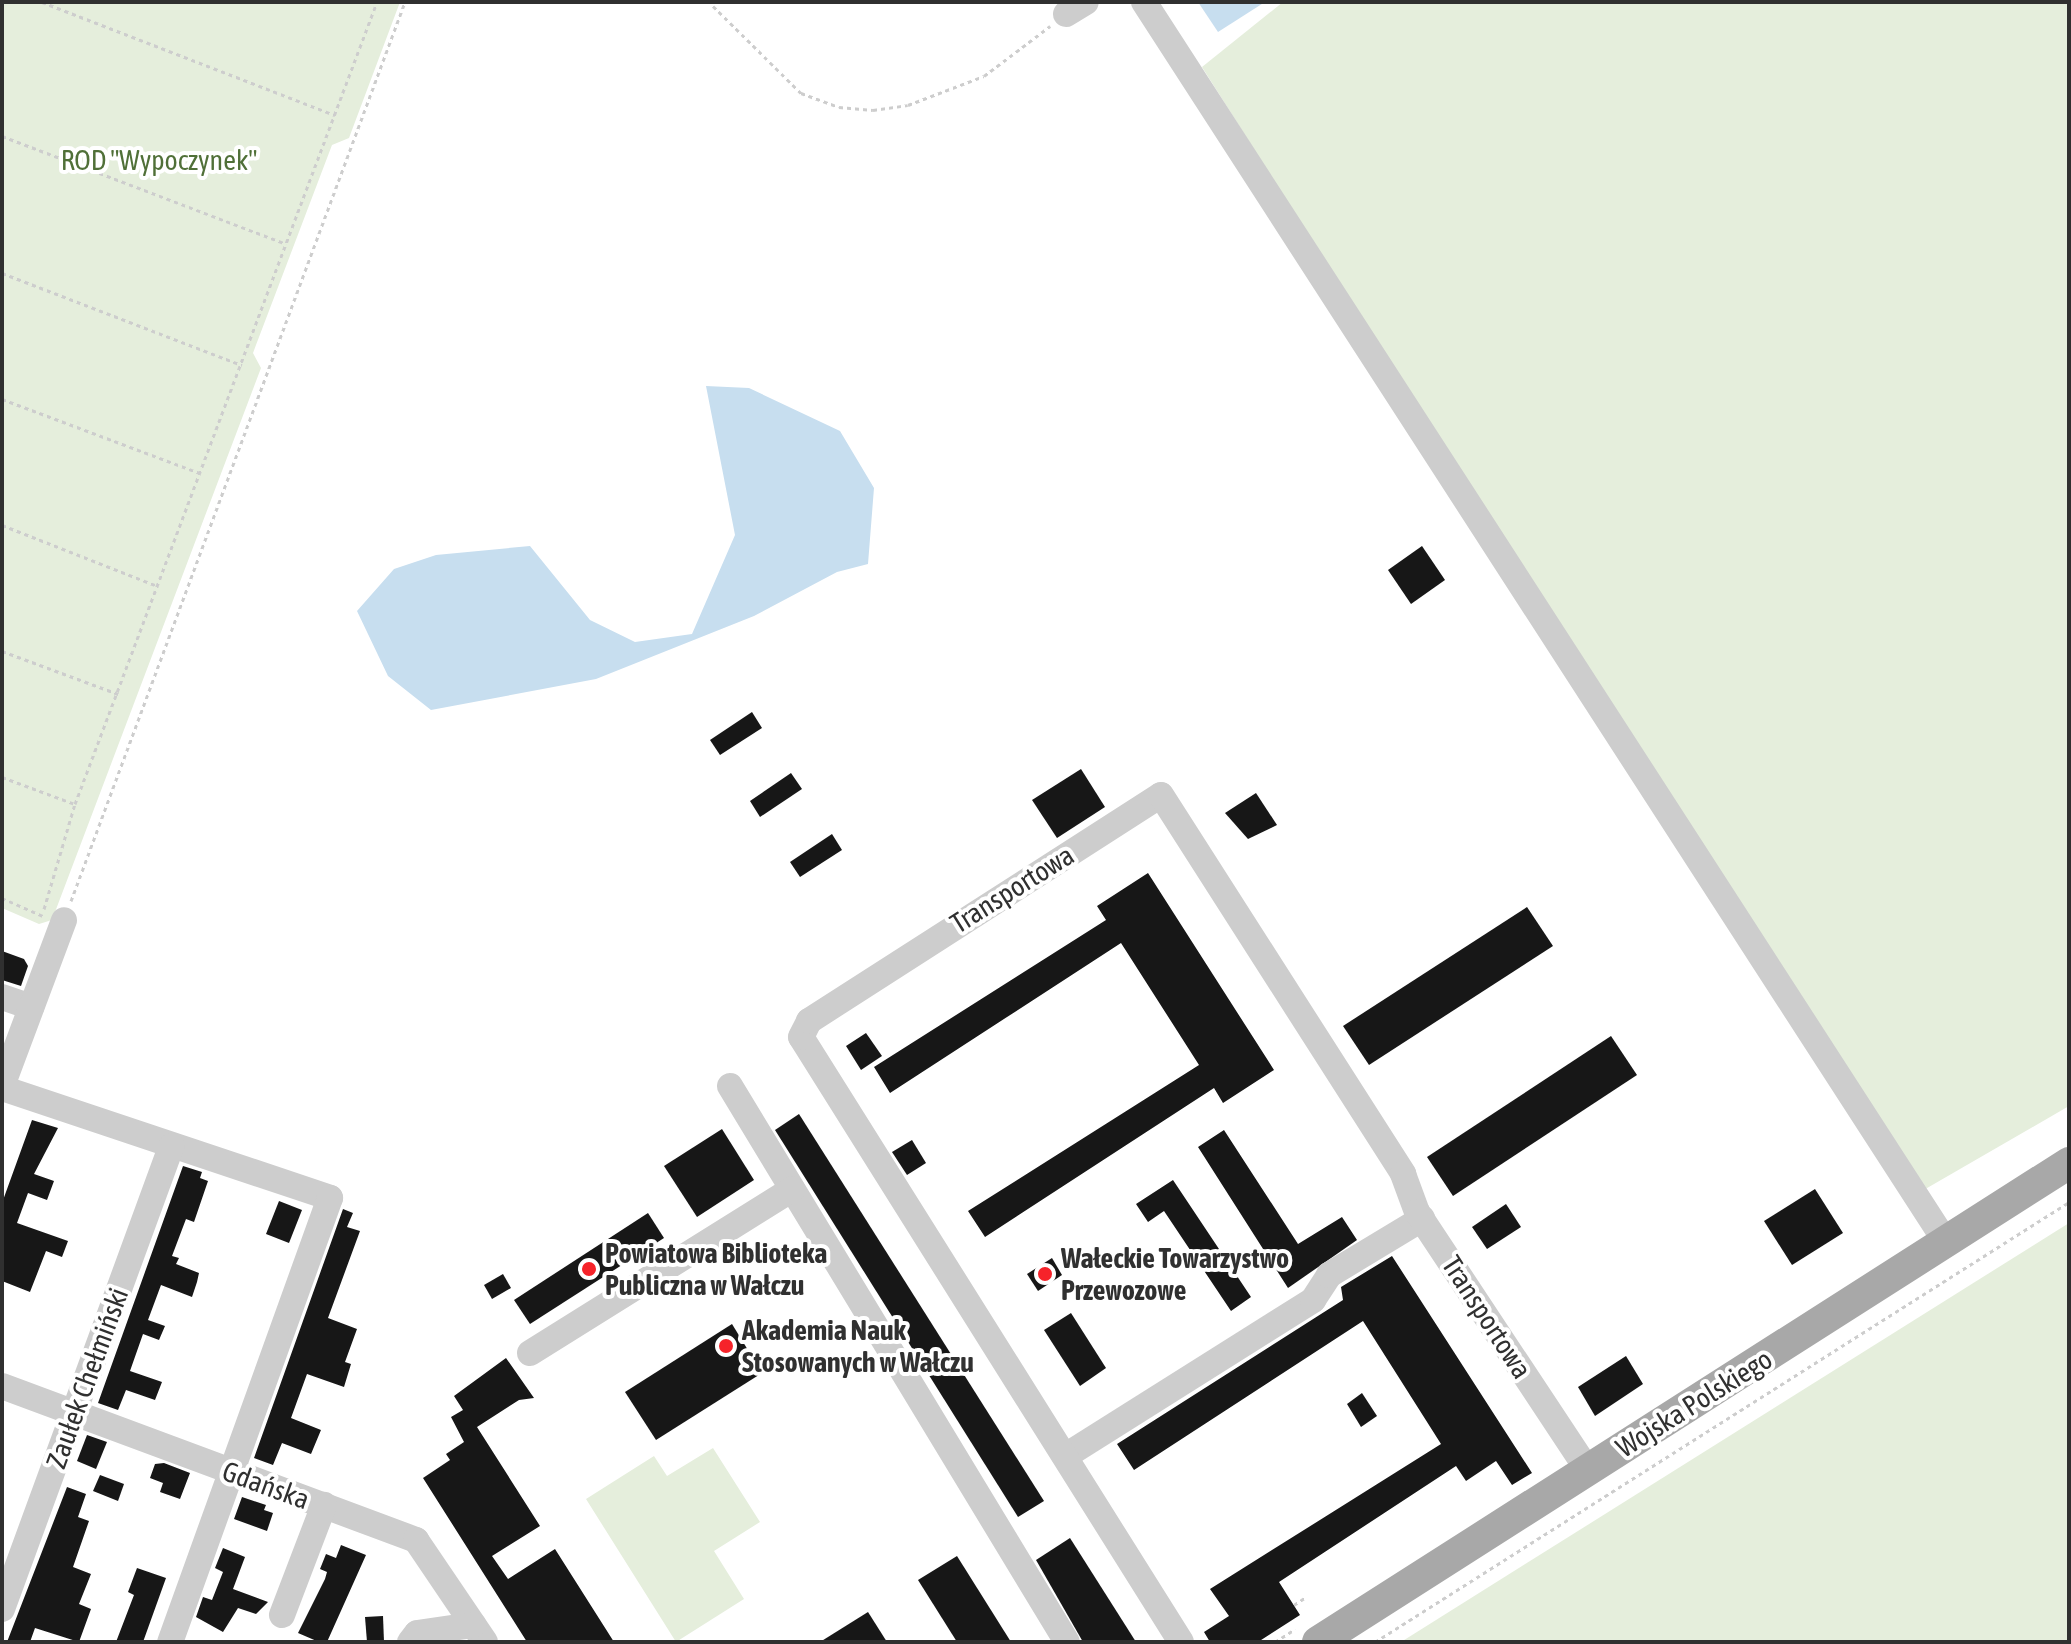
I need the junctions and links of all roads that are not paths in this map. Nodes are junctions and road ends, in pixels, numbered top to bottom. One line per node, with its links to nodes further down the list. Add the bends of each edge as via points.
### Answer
1 (1144, 2): 11 (street)
2 (51, 919): 4 (street)
3 (2, 997): 4 (street)
4 (31, 1007): 6 (street)
5 (730, 1086): 9 (street)
6 (2, 1087): 7 (street)
7 (171, 1146): 14 (street, Zaułek Chełmiński); 17 (street, via 330,1198)
8 (2069, 1163): 11 (main road, Wojska Polskiego)
9 (792, 1189): 12 (street); 24 (street)
10 (1420, 1215): 15 (street, via 1329,1275 1313,1300); 15 (street, Transportowa, via 1403,1174 1161,795 809,1021 801,1037 813,1061); 16 (street, Transportowa)
11 (1946, 1242): 16 (main road, Wojska Polskiego)
12 (530, 1353)
13 (2, 1386): 14 (street, Gdańska)
14 (74, 1414): 17 (street, Gdańska); 19 (street, Zaułek Chełmiński)
15 (1067, 1455): 25 (street, Transportowa)
16 (1588, 1470): 26 (main road, Wojska Polskiego)
17 (232, 1472): 18 (street, Gdańska); 22 (street)
18 (324, 1505): 20 (street); 21 (street, Gdańska, via 416,1540)
19 (2, 1609)
20 (282, 1615)
21 (479, 1633): 23 (street, via 417,1633)
22 (170, 1642)
23 (410, 1642)
24 (1067, 1642)
25 (1181, 1642)
26 (1318, 1642)

